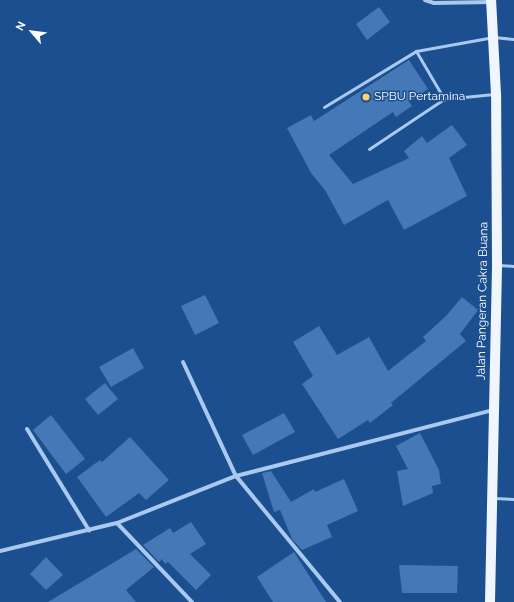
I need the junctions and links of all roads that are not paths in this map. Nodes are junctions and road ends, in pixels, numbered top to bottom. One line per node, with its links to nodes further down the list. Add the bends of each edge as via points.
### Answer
1 (425, 0): 2 (street, via 434,3)
2 (491, 1): 3 (main road, Jalan Pangeran Cakra Buana)
3 (494, 37): 4 (lane); 5 (lane); 6 (main road, Jalan Pangeran Cakra Buana)
4 (514, 39)
5 (416, 51): 7 (lane); 8 (lane)
6 (496, 94): 7 (lane); 10 (main road, Jalan Pangeran Cakra Buana)
7 (444, 99): 9 (lane)
8 (324, 107)
9 (369, 149)
10 (497, 265): 11 (lane); 13 (main road, Jalan Pangeran Cakra Buana)
11 (514, 266)
12 (183, 362): 15 (street)
13 (494, 410): 15 (street); 16 (main road, Jalan Pangeran Cakra Buana)
14 (27, 429): 19 (street)
15 (236, 476): 18 (street); 22 (street)
16 (492, 498): 17 (lane); 23 (main road, Jalan Pangeran Cakra Buana)
17 (513, 499)
18 (117, 523): 19 (street); 21 (street)
19 (89, 530): 20 (street)
20 (0, 551)
21 (192, 602)
22 (340, 602)
23 (490, 602)

